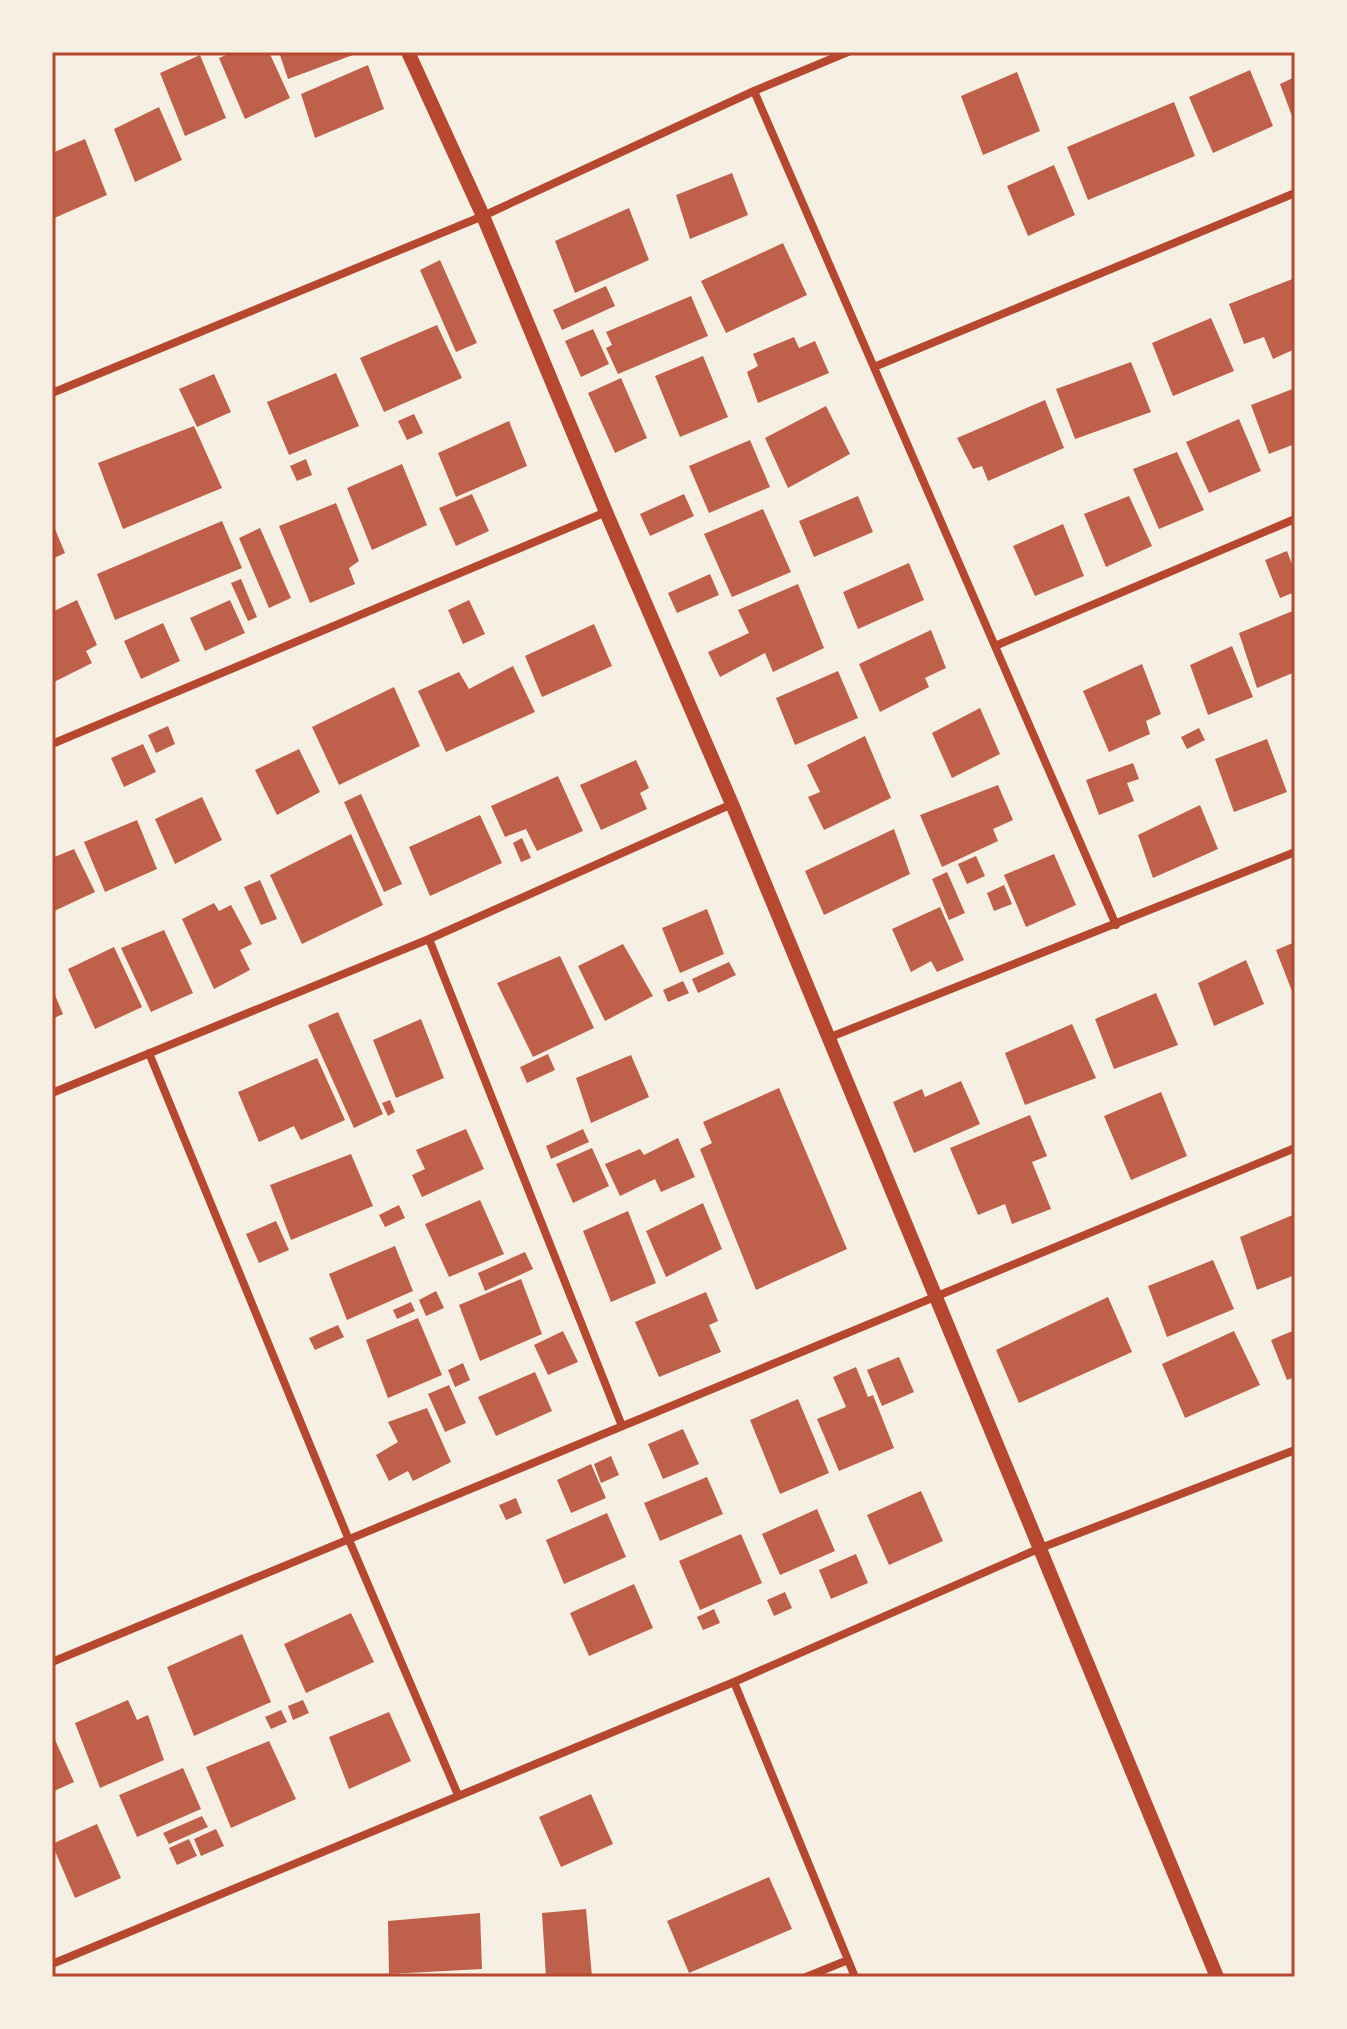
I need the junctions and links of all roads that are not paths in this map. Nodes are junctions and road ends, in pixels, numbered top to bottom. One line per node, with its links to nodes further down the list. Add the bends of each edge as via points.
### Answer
1 (408, 52): 5 (street)
2 (848, 52): 3 (street)
3 (754, 91): 5 (street); 6 (street)
4 (1295, 193): 6 (street)
5 (483, 216): 7 (street); 8 (street)
6 (874, 367): 10 (street)
7 (52, 393)
8 (606, 512): 11 (street); 12 (street)
9 (1295, 519): 10 (street)
10 (995, 646): 14 (street)
11 (52, 744)
12 (732, 804): 15 (street); 16 (street)
13 (1295, 852): 14 (street)
14 (1116, 925): 16 (street)
15 (429, 939): 17 (street); 21 (street)
16 (828, 1038): 20 (street)
17 (149, 1053): 18 (street); 23 (street)
18 (52, 1093)
19 (1295, 1148): 20 (street)
20 (936, 1298): 21 (street); 24 (street)
21 (622, 1426): 23 (street)
22 (1295, 1450): 24 (street)
23 (349, 1540): 25 (street); 27 (street)
24 (1038, 1549): 26 (street); 32 (street)
25 (52, 1662)
26 (734, 1682): 27 (street); 28 (street)
27 (458, 1795): 29 (street)
28 (848, 1960): 30 (street); 31 (street)
29 (52, 1964)
30 (806, 1977)
31 (855, 1977)
32 (1217, 1977)

